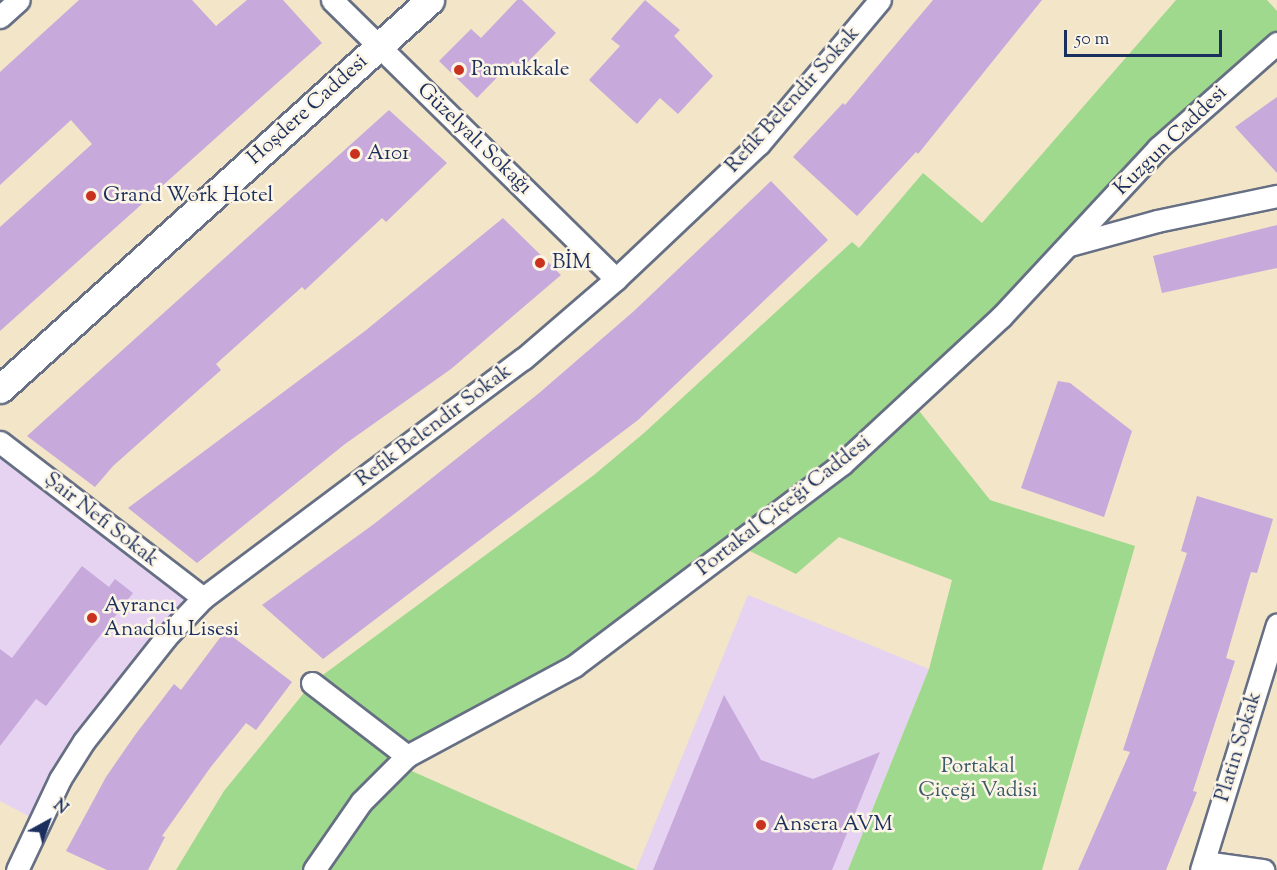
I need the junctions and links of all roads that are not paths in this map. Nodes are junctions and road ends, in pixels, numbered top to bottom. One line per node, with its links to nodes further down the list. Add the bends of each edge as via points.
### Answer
1 (19, 0): 5 (street)
2 (332, 0): 7 (street, Güzelyalı Sokağı)
3 (430, 0): 7 (main road, Hoşdere Caddesi)
4 (880, 0): 10 (street, Refik Belendir Sokak, via 759,144)
5 (0, 18)
6 (1277, 43): 9 (street, Kuzgun Caddesi, via 1158,148)
7 (378, 45): 10 (street, Güzelyalı Sokağı); 11 (main road, Hoşdere Caddesi)
8 (1277, 196): 9 (street, Portakal Çiçeği Caddesi, via 1157,221)
9 (1070, 245): 16 (street, Portakal Çiçeği Caddesi, via 945,371 842,464 728,552 574,666)
10 (616, 279): 13 (street, Refik Belendir Sokak, via 522,360)
11 (0, 389)
12 (0, 442): 13 (street, Şair Nefi Sokak)
13 (203, 598): 18 (street, Refik Belendir Sokak, via 159,646 84,741 60,779)
14 (1277, 624): 17 (street, Platin Sokak)
15 (312, 683): 16 (street)
16 (407, 756): 19 (street, Portakal Çiçeği Caddesi, via 361,802)
17 (1202, 866): 20 (street)
18 (17, 870)
19 (314, 870)
20 (1263, 870)

